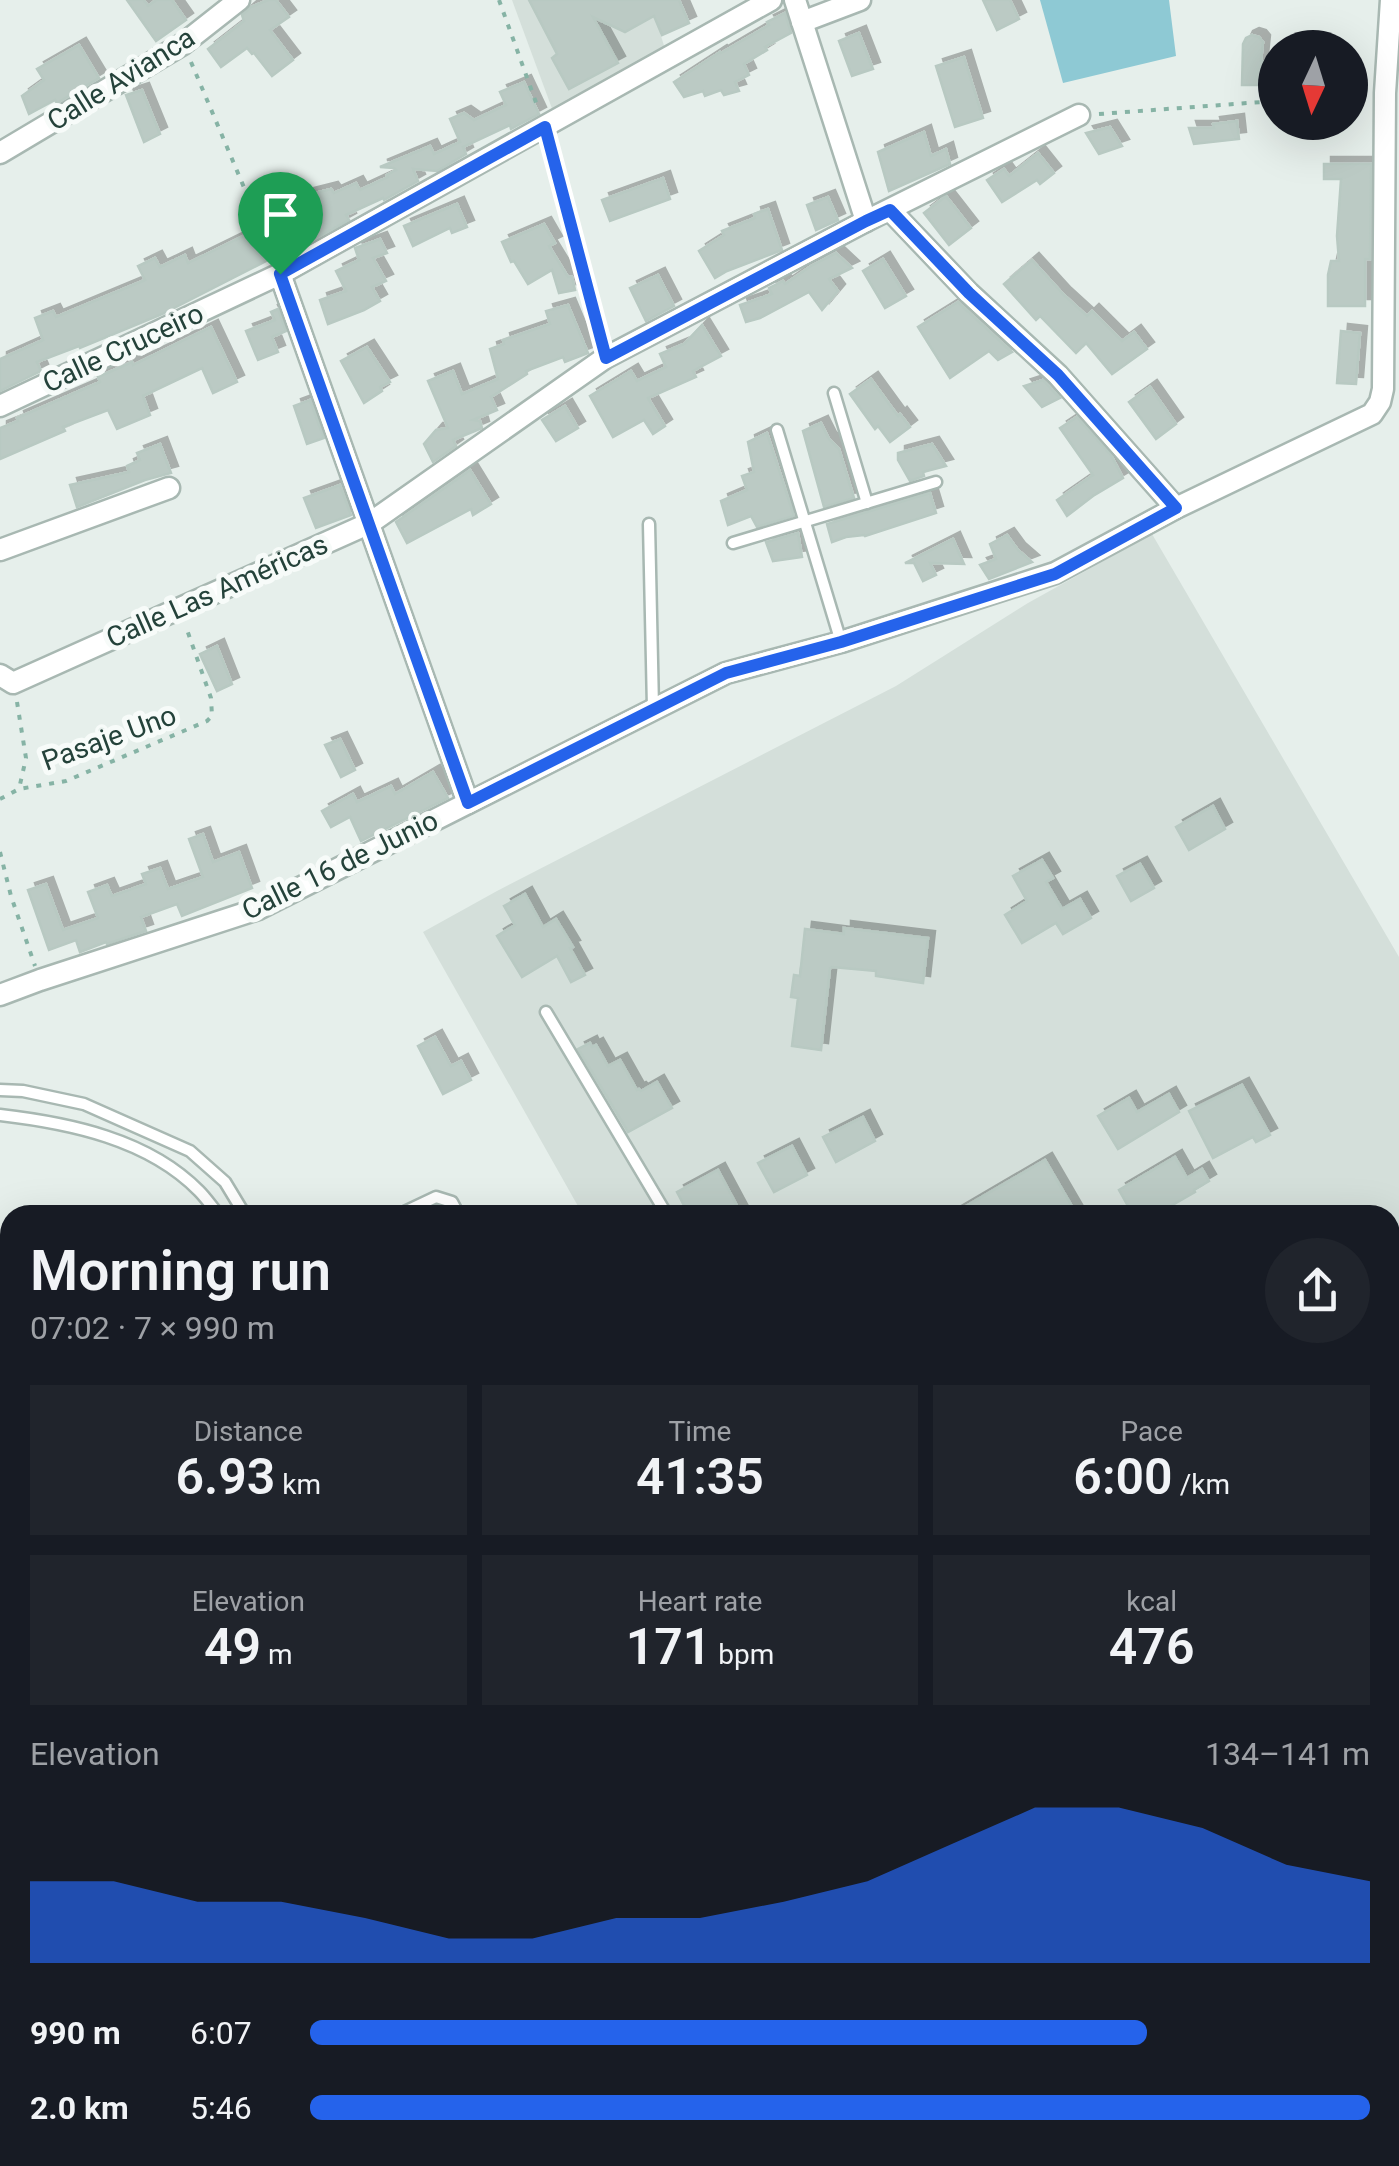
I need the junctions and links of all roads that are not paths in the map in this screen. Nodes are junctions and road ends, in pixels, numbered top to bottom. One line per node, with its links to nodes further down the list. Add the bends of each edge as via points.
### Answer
1 (239, 0): 8 (street, Calle Avianca, via 183,44)
2 (770, 0): 11 (street, Calle Cruceiro)
3 (795, 0): 6 (street)
4 (860, 0): 6 (street)
5 (1391, 0): 18 (street, Calle 16 de Junio, via 1380,402 1372,414)
6 (802, 22): 10 (street)
7 (1079, 115): 9 (street, Calle Las Américas)
8 (0, 153)
9 (890, 210): 10 (street, Calle Las Américas); 18 (street, via 1058,375)
10 (866, 221): 20 (street, Calle Las Américas, via 606,358)
11 (280, 274): 13 (street, Calle Cruceiro); 20 (street)
12 (834, 393): 17 (lane)
13 (0, 406)
14 (777, 430): 19 (lane)
15 (936, 482): 17 (lane)
16 (169, 488): 23 (street)
17 (867, 503): 19 (lane)
18 (1176, 508): 24 (street, Calle 16 de Junio, via 1055,574)
19 (804, 522): 22 (lane); 24 (lane)
20 (370, 523): 25 (street, Calle Las Américas); 27 (street)
21 (648, 524): 26 (lane)
22 (733, 543)
23 (0, 550)
24 (841, 642): 26 (street, Calle 16 de Junio, via 726,673)
25 (7, 679)
26 (653, 709): 27 (street, Calle 16 de Junio)
27 (468, 803): 28 (street, Calle 16 de Junio, via 258,909)
28 (0, 995)
29 (546, 1012): 36 (lane)
30 (0, 1090): 33 (lane, via 84,1104 190,1151)
31 (0, 1115): 32 (lane, via 105,1136 165,1163)
32 (211, 1205)
33 (240, 1205)
34 (419, 1205): 35 (lane, via 436,1197)
35 (454, 1205)
36 (661, 1205)

